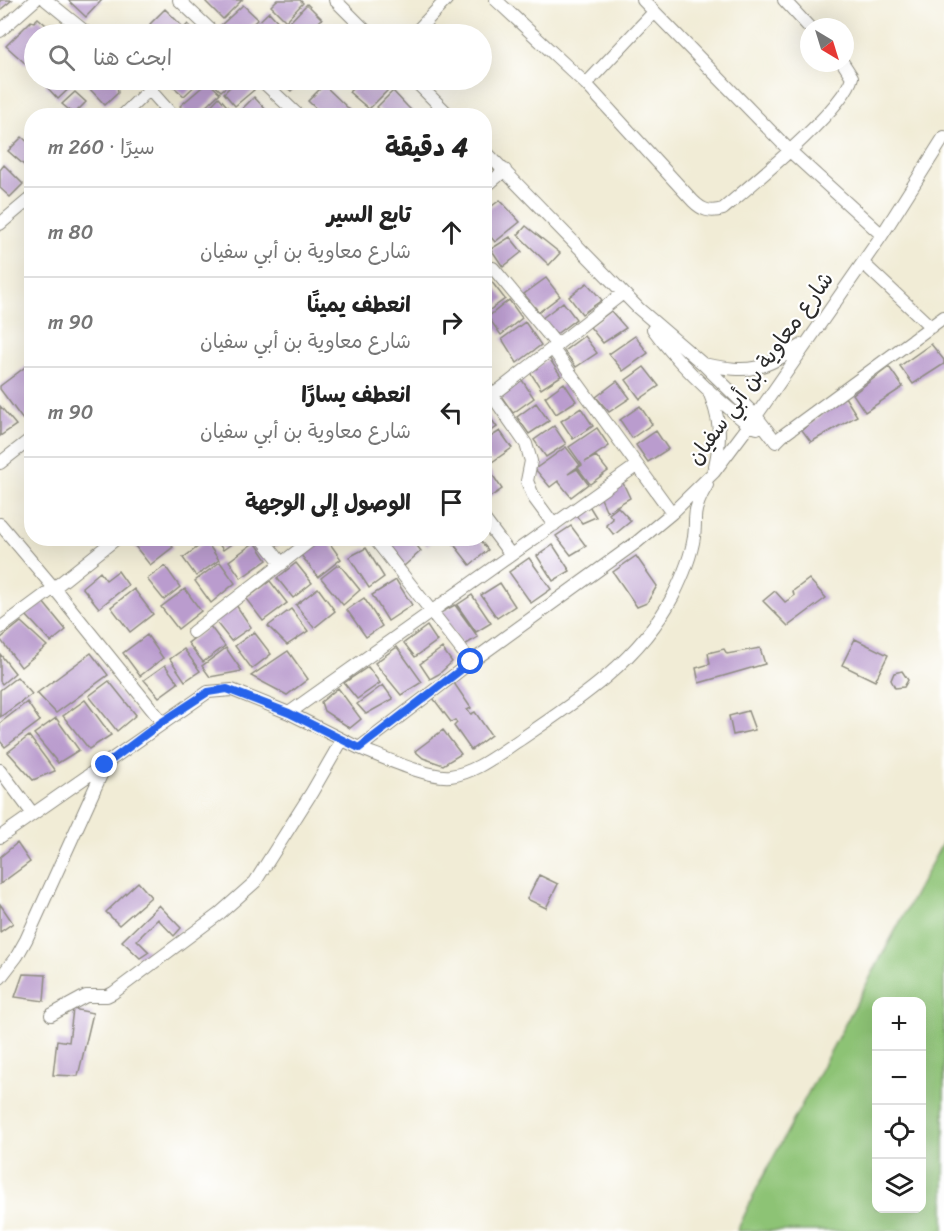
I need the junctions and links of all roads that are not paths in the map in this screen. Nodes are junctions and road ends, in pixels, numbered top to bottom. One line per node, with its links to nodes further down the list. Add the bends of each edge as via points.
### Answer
1 (35, 0): 15 (street)
2 (46, 0): 11 (street)
3 (179, 0): 12 (street)
4 (335, 0): 13 (street)
5 (446, 0): 14 (street)
6 (496, 0): 17 (street)
7 (643, 0): 9 (street)
8 (784, 0): 10 (street)
9 (654, 12): 17 (street); 27 (street)
10 (801, 18)
11 (76, 24)
12 (202, 24)
13 (359, 24)
14 (423, 24)
15 (0, 31)
16 (849, 72): 27 (street, via 851,84)
17 (586, 84): 27 (street, via 705,210 723,209)
18 (143, 90): 22 (street)
19 (155, 90): 23 (street)
20 (272, 90): 24 (street)
21 (424, 90): 25 (street)
22 (129, 108)
23 (168, 108)
24 (291, 108)
25 (442, 108)
26 (944, 137): 33 (street, شارع معاوية بن أبي سفيان)
27 (790, 151): 33 (street)
28 (492, 158): 29 (street)
29 (505, 170): 30 (street); 36 (street)
30 (492, 181)
31 (24, 204): 32 (street)
32 (0, 224)
33 (882, 235): 34 (street, شارع معاوية بن أبي سفيان)
34 (863, 262): 39 (street); 40 (street, شارع معاوية بن أبي سفيان)
35 (493, 268): 41 (street)
36 (623, 293): 37 (street); 41 (street)
37 (638, 308): 42 (street); 43 (street)
38 (944, 316): 39 (street)
39 (932, 327): 46 (street, via 776,442)
40 (808, 342): 42 (street, via 758,368 728,369); 46 (street, شارع معاوية بن أبي سفيان)
41 (554, 347): 44 (street); 49 (street)
42 (703, 364): 46 (street)
43 (708, 389): 46 (street); 50 (street, via 721,436)
44 (492, 397)
45 (492, 403): 53 (street, via 526,444 531,461 527,482)
46 (753, 421): 50 (street, شارع معاوية بن أبي سفيان)
47 (24, 444): 48 (street)
48 (0, 464)
49 (636, 466): 51 (street); 53 (street)
50 (714, 472): 51 (street, شارع معاوية بن أبي سفيان); 69 (street, via 699,499 688,561 656,624 616,668 559,714 489,760 452,776 436,776)
51 (672, 513): 65 (street, شارع معاوية بن أبي سفيان)
52 (0, 524): 61 (street)
53 (554, 525): 59 (street)
54 (492, 530): 59 (street)
55 (107, 546): 61 (street)
56 (268, 546): 60 (street)
57 (304, 546): 60 (street)
58 (380, 546): 62 (street)
59 (511, 555): 62 (street)
60 (282, 564): 64 (street)
61 (54, 588): 63 (street); 67 (street)
62 (432, 613): 65 (street); 66 (street)
63 (0, 628)
64 (194, 632)
65 (471, 662): 69 (street, شارع معاوية بن أبي سفيان)
66 (289, 713): 67 (street, via 221,689 208,692); 68 (street)
67 (162, 722): 70 (street)
68 (342, 740): 69 (street); 75 (street, via 262,872 244,893 113,993 86,996)
69 (359, 748)
70 (105, 765): 72 (street); 74 (street, via 26,940)
71 (0, 770): 72 (street)
72 (33, 814): 73 (street)
73 (0, 837)
74 (0, 978)
75 (51, 1015)

